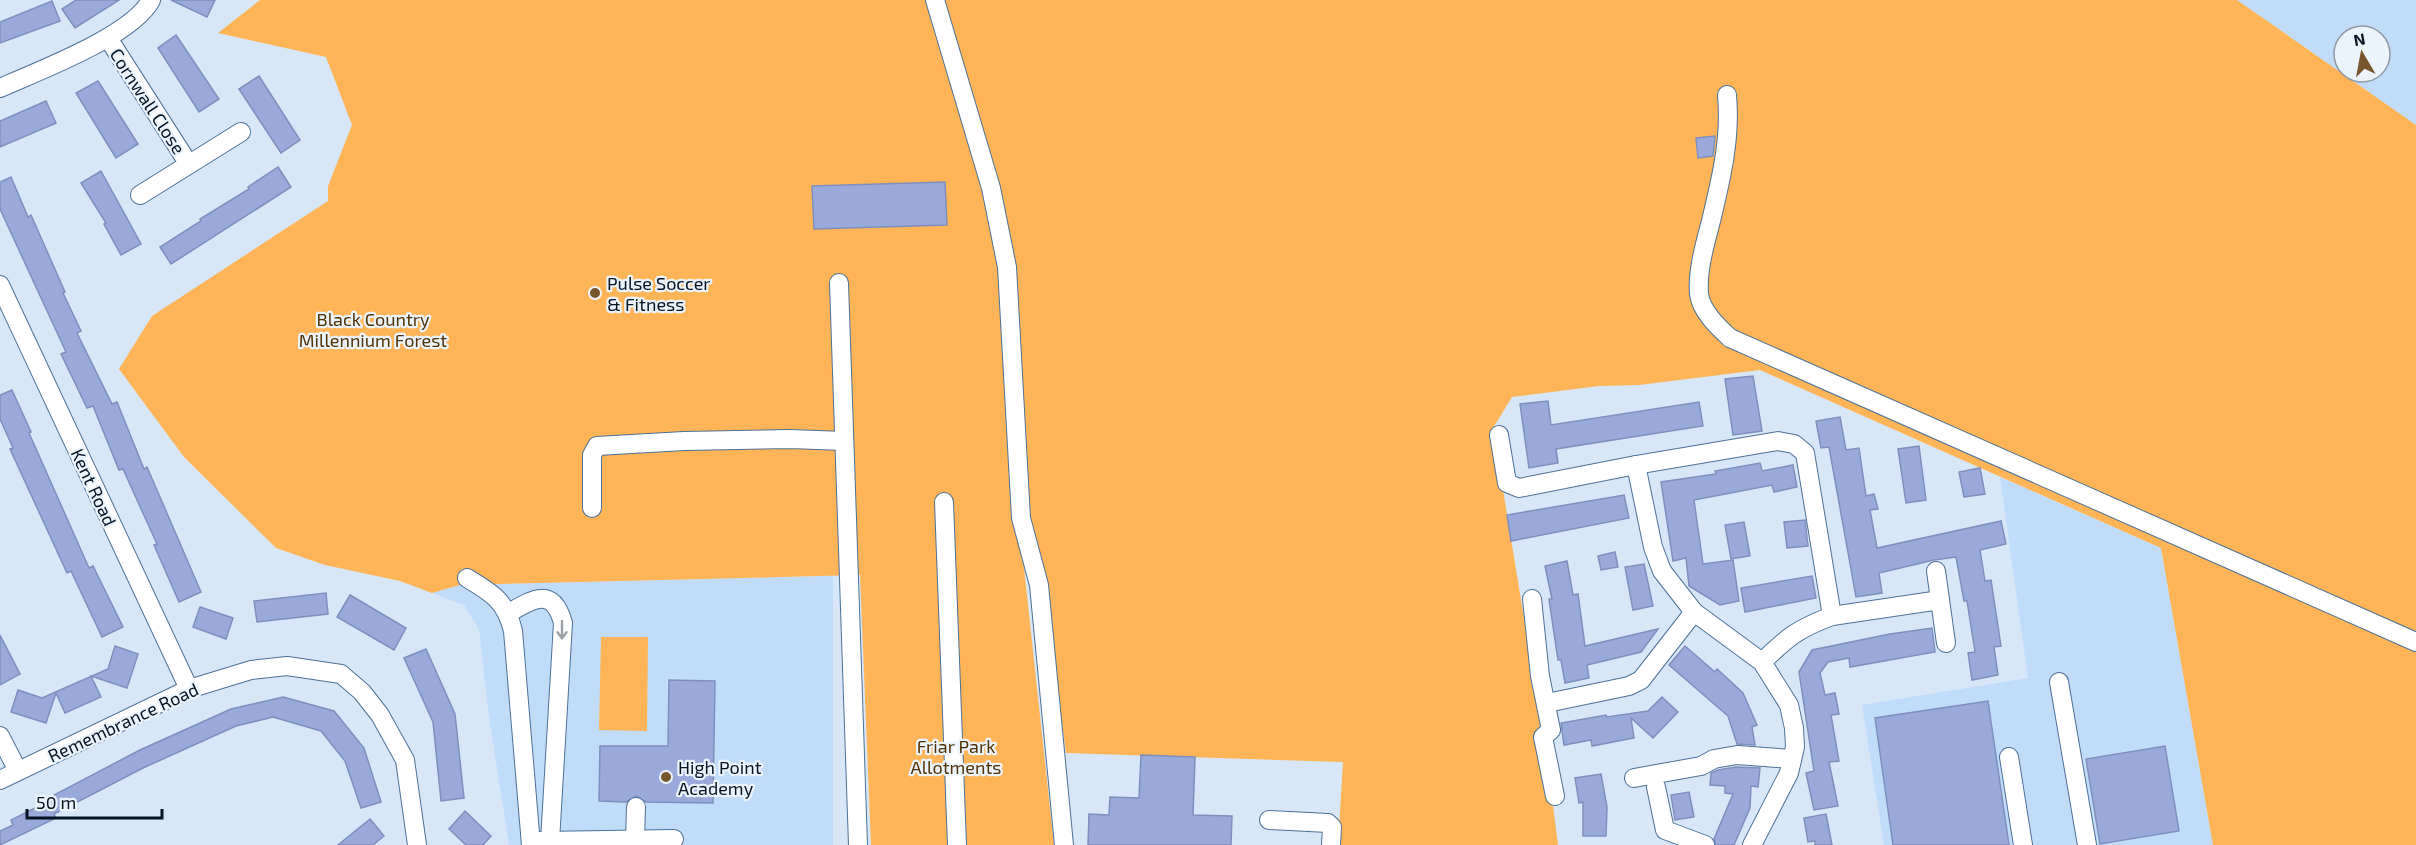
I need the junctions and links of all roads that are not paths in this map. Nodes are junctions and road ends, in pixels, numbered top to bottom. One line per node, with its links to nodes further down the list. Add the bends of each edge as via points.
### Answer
1 (151, 0): 3 (street)
2 (935, 0): 46 (street, via 991,188 1007,267 1021,518 1039,585)
3 (108, 38): 4 (street); 7 (street, Cornwall Close)
4 (0, 88)
5 (1727, 95): 23 (street, via 1726,159 1705,247 1699,295 1711,320 1730,338)
6 (241, 132): 7 (street, Cornwall Close)
7 (189, 163): 8 (street, Cornwall Close)
8 (140, 195)
9 (839, 283): 12 (street)
10 (2, 297): 27 (street, Kent Road)
11 (1499, 435): 13 (street, via 1507,483 1520,488)
12 (844, 441): 15 (street, via 684,441 597,446 592,455); 44 (street)
13 (1636, 465): 20 (street, via 1653,547 1662,571); 22 (street, via 1778,441 1794,444 1805,453)
14 (944, 502): 45 (street)
15 (592, 508)
16 (1936, 571): 19 (street)
17 (467, 578): 21 (street, via 498,599)
18 (1532, 598): 28 (street, via 1540,676)
19 (1940, 600): 22 (street); 24 (street)
20 (1694, 612): 25 (street); 28 (street, via 1641,680)
21 (509, 613): 41 (street, one-way to 41, via 532,600 545,599 555,602 563,623); 42 (street)
22 (1832, 616): 25 (street, via 1791,634)
23 (2416, 642)
24 (1946, 643)
25 (1762, 662): 31 (street, via 1789,705 1794,728)
26 (2059, 682): 51 (street)
27 (189, 689): 32 (street, Remembrance Road); 43 (street, Remembrance Road, via 251,670 287,666 341,674 380,715 405,760)
28 (1547, 704): 36 (street, via 1551,730 1543,737)
29 (0, 736): 32 (street)
30 (2009, 758): 50 (street)
31 (1792, 759): 33 (street, via 1737,755); 49 (street, via 1789,773)
32 (18, 771): 34 (street, Remembrance Road)
33 (1634, 778)
34 (0, 780)
35 (1656, 787): 48 (street, via 1665,830)
36 (1555, 796)
37 (636, 807): 40 (street)
38 (1269, 820): 47 (street, via 1328,823 1332,827)
39 (674, 839): 40 (street)
40 (635, 840): 41 (street)
41 (550, 841): 42 (street)
42 (531, 843)
43 (417, 845)
44 (858, 845)
45 (957, 845)
46 (1064, 845)
47 (1331, 845)
48 (1705, 845)
49 (1752, 845)
50 (2023, 845)
51 (2087, 845)

